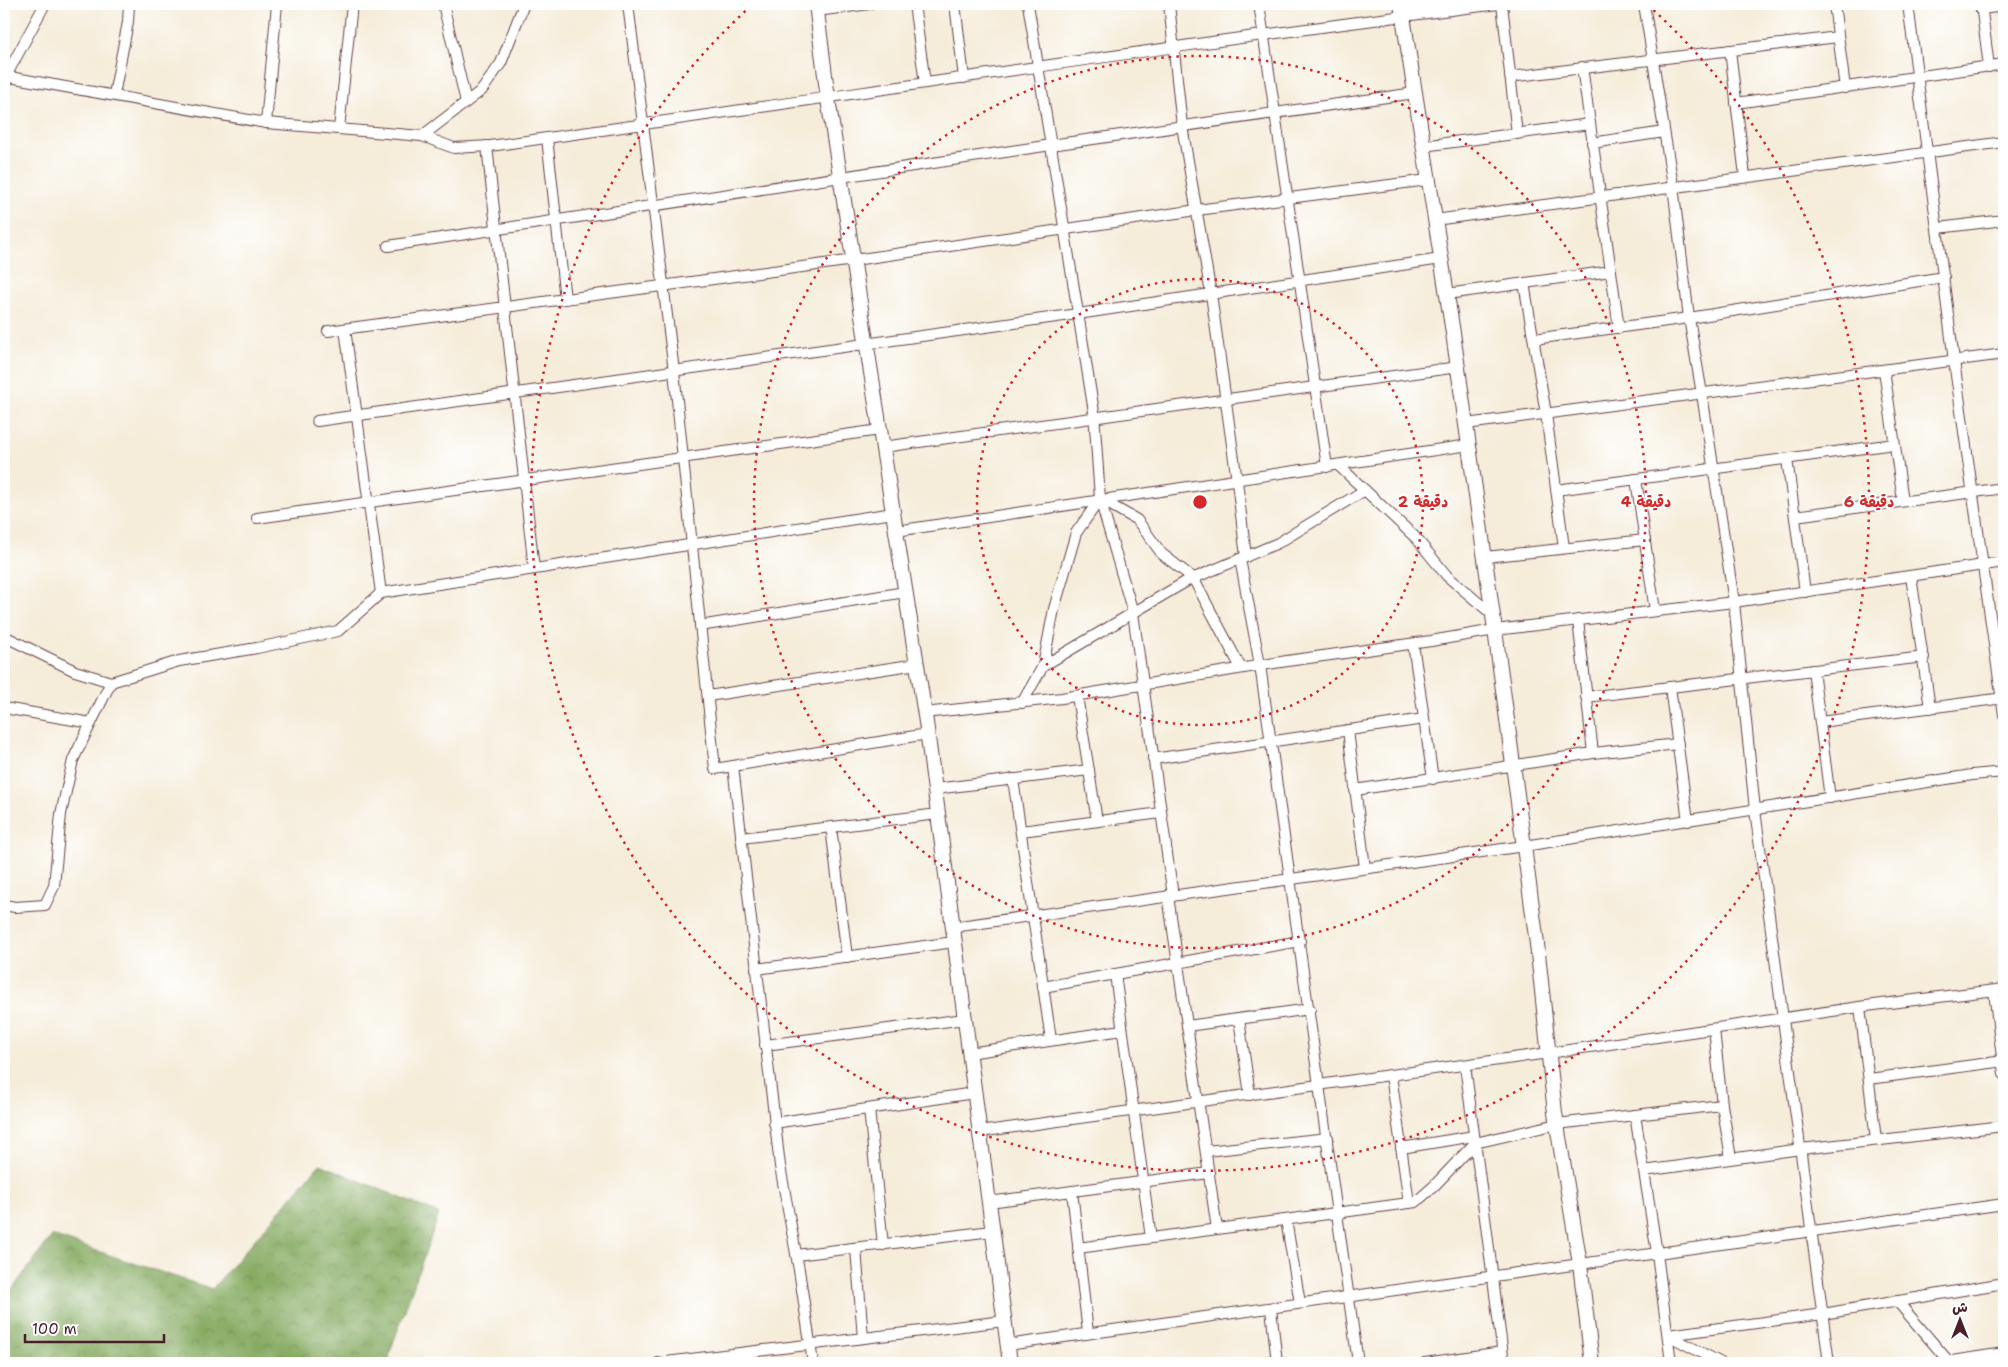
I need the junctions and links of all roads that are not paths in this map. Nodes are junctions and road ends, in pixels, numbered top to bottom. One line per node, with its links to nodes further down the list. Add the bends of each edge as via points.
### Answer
1 (45, 4): 32 (street)
2 (129, 4): 39 (street)
3 (277, 4): 44 (street)
4 (352, 4): 48 (street)
5 (443, 4): 41 (street)
6 (524, 4): 41 (street, via 501,63 482,90)
7 (628, 4): 45 (street)
8 (869, 4): 21 (street)
9 (914, 4): 36 (street)
10 (955, 4): 35 (street)
11 (1028, 4): 29 (street)
12 (1169, 4): 25 (street)
13 (1259, 4): 23 (street)
14 (1498, 4): 22 (street)
15 (1502, 4): 33 (street)
16 (1644, 4): 27 (street)
17 (1834, 4): 24 (street)
18 (1908, 4): 34 (street)
19 (1981, 6): 20 (street); 31 (street)
20 (2004, 6)
21 (817, 7): 40 (main road)
22 (1401, 10): 23 (street); 38 (main road)
23 (1264, 34): 25 (street); 43 (street)
24 (1838, 37): 26 (street); 37 (street)
25 (1174, 46): 29 (street); 47 (street)
26 (1730, 50): 27 (street); 42 (street)
27 (1653, 59): 30 (street); 49 (street)
28 (2004, 64): 31 (street)
29 (1038, 66): 35 (street); 55 (street)
30 (1582, 67): 33 (street); 46 (street)
31 (1989, 67): 34 (street)
32 (5, 76): 39 (street)
33 (1510, 77): 50 (street)
34 (1918, 77): 37 (street); 58 (street)
35 (964, 78): 36 (street)
36 (925, 83): 40 (street)
37 (1845, 88): 42 (street)
38 (1415, 93): 43 (street); 57 (main road)
39 (114, 95): 44 (street)
40 (828, 99): 45 (street); 60 (main road)
41 (466, 102): 51 (street)
42 (1736, 103): 59 (street)
43 (1275, 113): 47 (street); 64 (street)
44 (266, 123): 48 (street)
45 (644, 124): 52 (street); 65 (street)
46 (1590, 124): 50 (street); 54 (street)
47 (1182, 126): 55 (street); 66 (street)
48 (339, 129): 51 (street)
49 (1664, 132): 54 (street); 62 (street)
50 (1517, 134): 57 (street)
51 (422, 136): 56 (street, via 454,148)
52 (547, 138): 56 (street); 67 (street)
53 (2004, 142): 58 (street)
54 (1592, 143): 63 (street)
55 (1051, 145): 60 (street); 71 (street)
56 (487, 146): 72 (street)
57 (1423, 146): 61 (main road)
58 (1928, 152): 59 (street); 70 (street)
59 (1745, 176): 62 (street)
60 (840, 177): 65 (street); 75 (main road)
61 (1428, 180): 64 (street); 68 (main road)
62 (1673, 186): 63 (street); 86 (street)
63 (1600, 196): 68 (street); 76 (street)
64 (1288, 198): 66 (street); 78 (street)
65 (654, 206): 67 (street); 80 (street)
66 (1197, 210): 71 (street); 81 (street)
67 (556, 220): 72 (street); 83 (street)
68 (1435, 220): 74 (main road)
69 (2004, 220): 70 (street)
70 (1938, 228): 77 (street)
71 (1064, 229): 75 (street); 85 (street)
72 (496, 230): 73 (street); 84 (street)
73 (388, 246)
74 (1441, 259): 78 (street); 82 (main road)
75 (854, 260): 80 (street); 91 (main road)
76 (1611, 271): 79 (street); 87 (street)
77 (1944, 278): 86 (street); 93 (street)
78 (1300, 280): 81 (street); 97 (street)
79 (1524, 283): 82 (street); 90 (street)
80 (664, 286): 83 (street); 95 (street)
81 (1211, 294): 85 (street); 100 (street)
82 (1447, 294): 94 (main road)
83 (565, 299): 84 (street)
84 (504, 307): 88 (street); 98 (street)
85 (1078, 314): 91 (street); 103 (street)
86 (1689, 318): 87 (street); 99 (street)
87 (1619, 328): 90 (street)
88 (344, 329): 89 (street); 102 (street)
89 (328, 331)
90 (1534, 339): 101 (street)
91 (866, 343): 95 (street); 106 (main road)
92 (2004, 354): 93 (street)
93 (1954, 361): 96 (street); 121 (street)
94 (1458, 367): 97 (street); 105 (main road)
95 (674, 370): 98 (street); 110 (street)
96 (1884, 370): 99 (street); 107 (street)
97 (1316, 387): 100 (street); 113 (street)
98 (514, 393): 102 (street); 116 (street)
99 (1702, 394): 101 (street); 114 (street)
100 (1226, 399): 103 (street); 117 (street)
101 (1546, 414): 105 (street); 120 (street)
102 (356, 416): 104 (street); 124 (street)
103 (1094, 418): 109 (street); 122 (street)
104 (317, 421)
105 (1466, 424): 108 (main road)
106 (880, 430): 109 (main road); 110 (street)
107 (1894, 444): 111 (street); 123 (street)
108 (1469, 446): 112 (street); 132 (main road)
109 (883, 447): 125 (main road)
110 (683, 458): 116 (street); 130 (street)
111 (1787, 459): 114 (street); 126 (street)
112 (1338, 465): 113 (street); 119 (street)
113 (1327, 467): 117 (street)
114 (1714, 469): 115 (street); 142 (street)
115 (1636, 479): 120 (street); 129 (street)
116 (524, 480): 124 (street); 136 (street)
117 (1237, 481): 122 (street); 133 (street)
118 (2004, 488): 121 (street)
119 (1365, 490): 133 (street, via 1278,543); 145 (street, via 1416,538 1448,576)
120 (1556, 490): 131 (street)
121 (1973, 492): 123 (street); 135 (street)
122 (1100, 499): 128 (street); 138 (street, via 1137,520 1162,554); 144 (street); 154 (street, via 1076,533 1054,609)
123 (1903, 501): 126 (street)
124 (368, 502): 127 (street); 141 (street)
125 (893, 513): 128 (main road); 130 (street)
126 (1794, 516): 140 (street)
127 (257, 518)
128 (896, 531): 139 (main road)
129 (1644, 540): 131 (street); 143 (street)
130 (692, 544): 136 (street); 147 (street)
131 (1564, 548): 132 (street)
132 (1484, 557): 145 (main road)
133 (1243, 558): 138 (street); 153 (street)
134 (2004, 562): 135 (street)
135 (1983, 565): 137 (street); 164 (street)
136 (534, 569): 141 (street)
137 (1911, 576): 140 (street); 151 (street)
138 (1193, 578): 144 (street); 155 (street)
139 (906, 592): 147 (street); 152 (main road)
140 (1805, 592): 142 (street)
141 (381, 593): 158 (street, via 338,631 178,661)
142 (1734, 602): 143 (street); 157 (street)
143 (1654, 611): 146 (street)
144 (1133, 613): 154 (street); 159 (street)
145 (1493, 615): 148 (main road)
146 (1578, 620): 148 (street); 163 (street)
147 (700, 626): 161 (street)
148 (1495, 630): 150 (street); 180 (main road)
149 (4, 636): 158 (street, via 75,671)
150 (1413, 644): 153 (street); 170 (street)
151 (1924, 657): 156 (street); 167 (street)
152 (916, 664): 161 (street); 168 (main road)
153 (1260, 665): 155 (street); 175 (street)
154 (1043, 666): 165 (street)
155 (1241, 668): 159 (street)
156 (1813, 670): 157 (street); 171 (street)
157 (1742, 679): 160 (street); 188 (street)
158 (112, 682): 172 (street)
159 (1143, 685): 162 (street); 178 (street)
160 (1670, 687): 163 (street); 176 (street)
161 (708, 696): 179 (street, via 715,769)
162 (1077, 696): 165 (street); 181 (street)
163 (1586, 697): 177 (street)
164 (2003, 698): 167 (street); 169 (street)
165 (1022, 703): 168 (street)
166 (4, 708): 172 (street)
167 (1930, 708): 171 (street)
168 (924, 713): 174 (main road)
169 (2004, 715)
170 (1424, 719): 173 (street); 184 (street)
171 (1820, 722): 187 (street)
172 (91, 723): 200 (street, via 73,760 61,814 54,886 46,905)
173 (1348, 730): 175 (street); 186 (street)
174 (927, 734): 179 (street); 185 (main road)
175 (1271, 741): 178 (street); 198 (street)
176 (1678, 744): 177 (street); 192 (street)
177 (1593, 753): 180 (street)
178 (1153, 759): 189 (street)
179 (733, 766): 195 (street)
180 (1513, 767): 184 (street); 196 (main road)
181 (1089, 770): 183 (street); 191 (street)
182 (2004, 772): 187 (street)
183 (1013, 779): 185 (street); 194 (street)
184 (1433, 779): 186 (street)
185 (934, 789): 190 (main road)
186 (1355, 790): 197 (street)
187 (1830, 798): 188 (street)
188 (1756, 810): 192 (street); 213 (street)
189 (1161, 813): 191 (street); 199 (street)
190 (938, 814): 193 (street); 202 (main road)
191 (1097, 821): 194 (street)
192 (1688, 821): 196 (street)
193 (831, 827): 195 (street); 205 (street)
194 (1021, 831): 201 (street)
195 (741, 838): 207 (street)
196 (1524, 846): 197 (street); 222 (main road)
197 (1365, 868): 198 (street)
198 (1291, 879): 199 (street); 203 (street)
199 (1170, 896): 201 (street); 206 (street)
200 (4, 905)
201 (1033, 916): 202 (street); 209 (street)
202 (952, 927): 204 (main road)
203 (1300, 941): 206 (street); 212 (street)
204 (954, 942): 205 (street); 214 (main road)
205 (847, 957): 207 (street)
206 (1178, 963): 208 (street); 216 (street)
207 (756, 969): 220 (street)
208 (1115, 974): 209 (street); 218 (street)
209 (1043, 987): 219 (street)
210 (1999, 990): 211 (street); 223 (street)
211 (1860, 1007): 213 (street); 227 (street)
212 (1310, 1010): 215 (street); 228 (street)
213 (1783, 1018): 217 (street); 244 (street)
214 (965, 1019): 220 (street); 221 (main road)
215 (1239, 1019): 216 (street); 230 (street)
216 (1187, 1026): 231 (street)
217 (1714, 1029): 222 (street); 232 (street)
218 (1122, 1030): 219 (street); 234 (street)
219 (1051, 1040): 221 (street)
220 (765, 1045): 236 (street)
221 (969, 1053): 229 (main road)
222 (1548, 1053): 224 (street); 237 (main road)
223 (2003, 1061): 225 (street); 227 (street)
224 (1465, 1065): 226 (street); 241 (street)
225 (2004, 1074)
226 (1392, 1076): 228 (street); 243 (street)
227 (1869, 1079): 242 (street)
228 (1320, 1086): 230 (street); 240 (street)
229 (974, 1093): 233 (street); 239 (main road)
230 (1250, 1095): 231 (street)
231 (1198, 1102): 234 (street); 245 (street)
232 (1722, 1105): 235 (street); 246 (street)
233 (868, 1109): 236 (street); 260 (street)
234 (1134, 1111): 239 (street); 249 (street)
235 (1635, 1115): 237 (street); 247 (street)
236 (774, 1123): 264 (street)
237 (1557, 1124): 241 (street); 265 (main road)
238 (2004, 1126): 242 (street)
239 (979, 1132): 251 (main road)
240 (1328, 1138): 245 (street); 254 (street)
241 (1474, 1139): 243 (street); 252 (street, via 1434,1186 1416,1202); 266 (street)
242 (1876, 1140): 244 (street)
243 (1401, 1148): 252 (street)
244 (1801, 1148): 246 (street); 257 (street)
245 (1206, 1151): 248 (street)
246 (1731, 1158): 247 (street)
247 (1644, 1171): 263 (street)
248 (1209, 1173): 249 (street); 256 (street)
249 (1143, 1182): 250 (street); 259 (street)
250 (1072, 1191): 251 (street); 262 (street)
251 (988, 1202): 258 (main road)
252 (1408, 1203): 254 (street)
253 (2004, 1204): 257 (street)
254 (1338, 1212): 255 (street); 268 (street)
255 (1286, 1220): 256 (street); 270 (street)
256 (1217, 1229): 259 (street)
257 (1812, 1231): 263 (street); 272 (street)
258 (992, 1232): 260 (street); 273 (main road)
259 (1151, 1238): 262 (street)
260 (883, 1245): 261 (street)
261 (856, 1248): 264 (street); 276 (street)
262 (1078, 1248): 274 (street)
263 (1657, 1253): 265 (street); 275 (street)
264 (796, 1255): 277 (street)
265 (1580, 1264): 266 (street); 288 (main road)
266 (1492, 1276): 268 (street); 279 (street)
267 (2004, 1283): 269 (street)
268 (1350, 1296): 270 (street); 285 (street)
269 (1897, 1301): 272 (street); 292 (street)
270 (1300, 1304): 271 (street)
271 (1271, 1308): 274 (street); 284 (street)
272 (1822, 1314): 275 (street); 291 (street)
273 (1004, 1321): 276 (street); 278 (main road)
274 (1088, 1334): 278 (street)
275 (1668, 1335): 289 (street); 290 (street)
276 (863, 1338): 277 (street)
277 (811, 1345): 281 (street); 282 (street)
278 (1007, 1345): 283 (main road)
279 (1502, 1352): 286 (street); 287 (street)
280 (2004, 1353): 292 (street)
281 (658, 1363)
282 (813, 1363)
283 (1010, 1363)
284 (1277, 1363)
285 (1358, 1363)
286 (1431, 1363)
287 (1504, 1363)
288 (1592, 1363)
289 (1671, 1363)
290 (1721, 1363)
291 (1829, 1363)
292 (1946, 1363)

